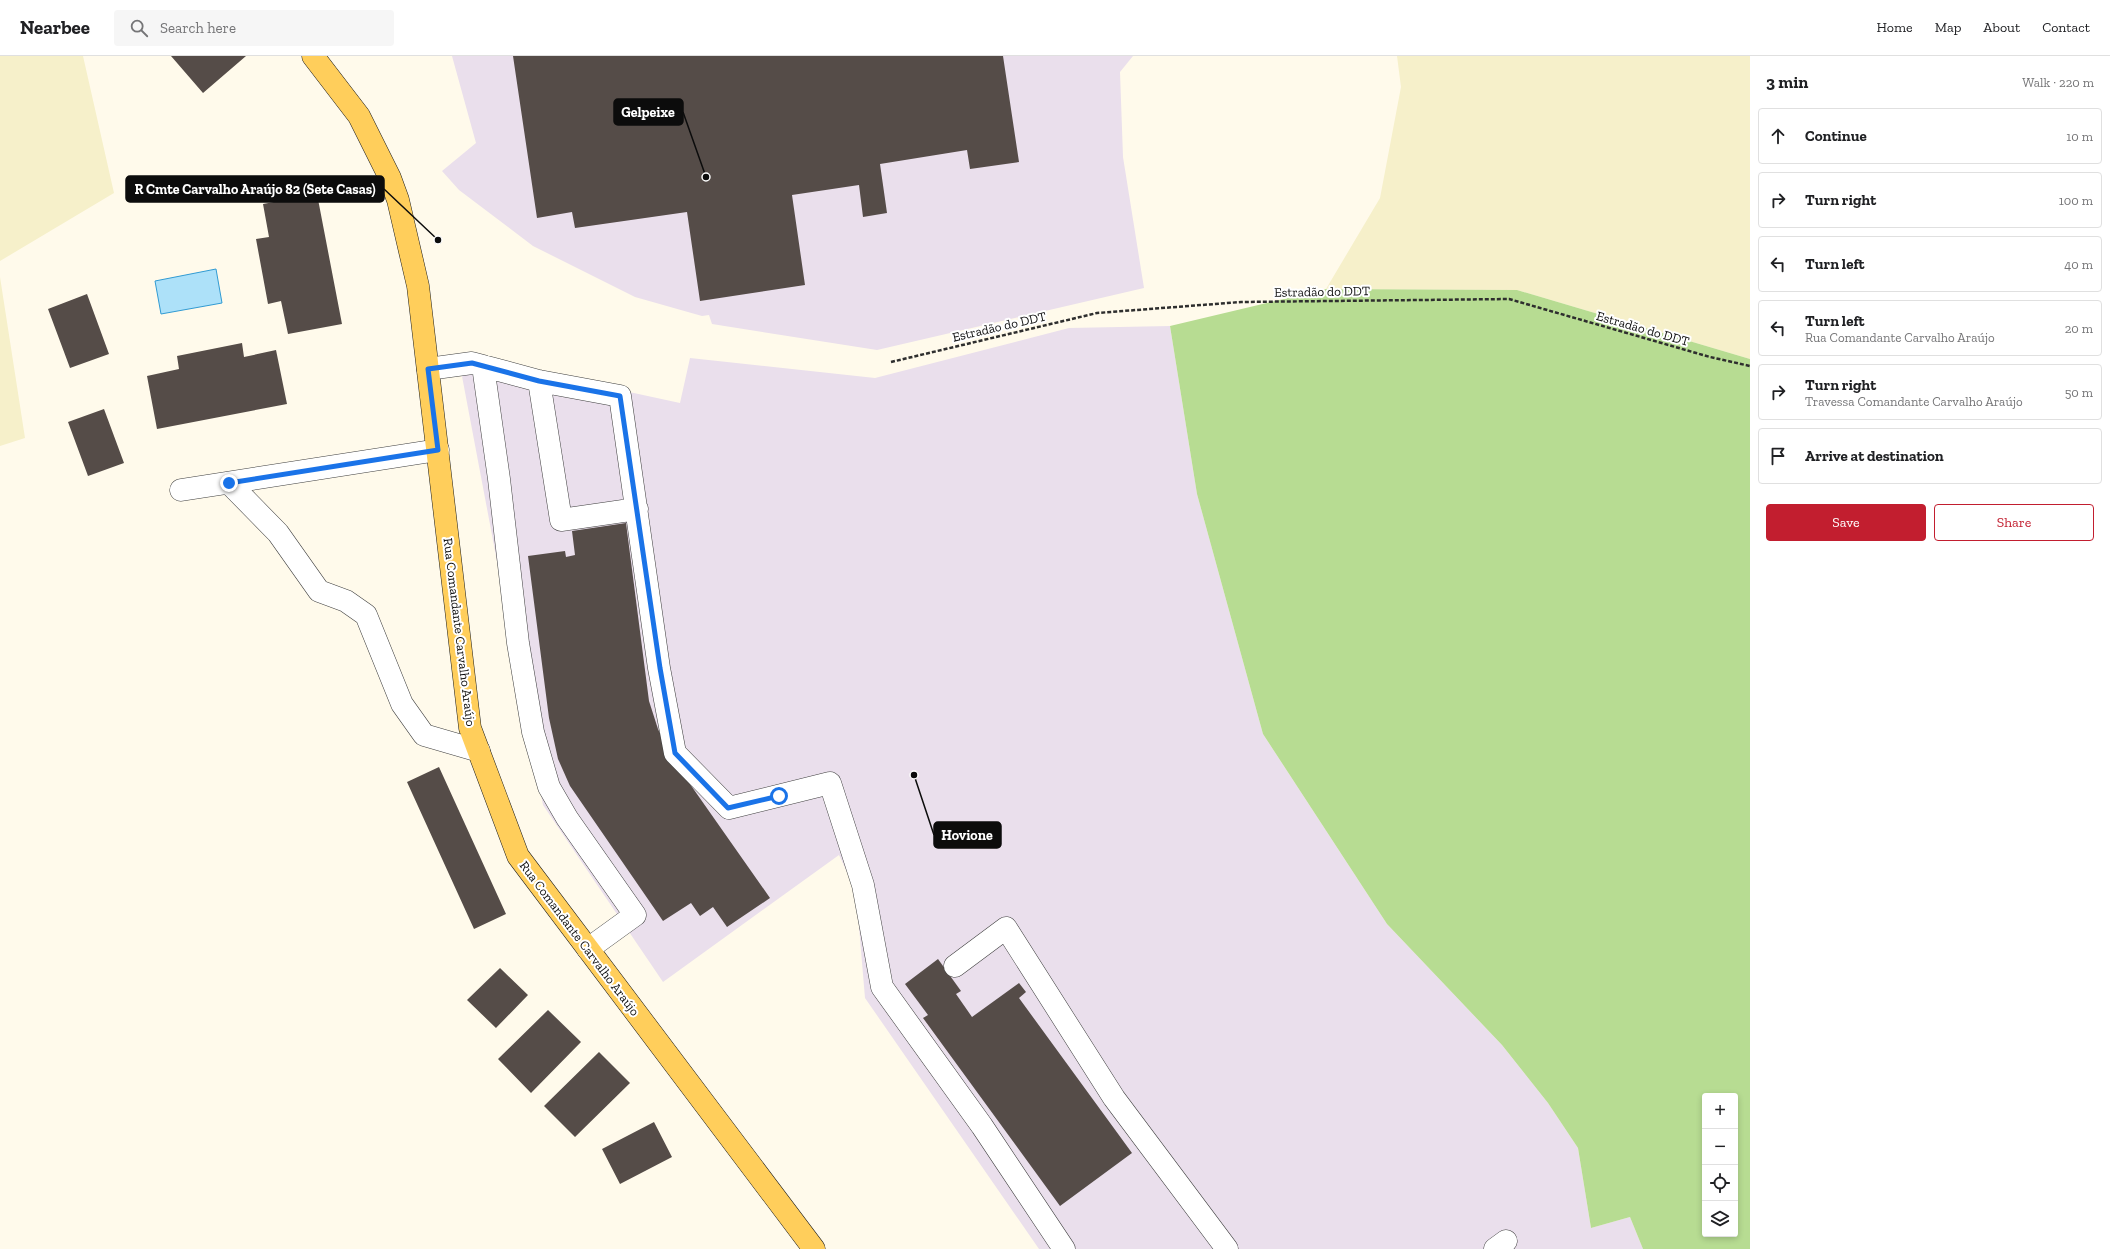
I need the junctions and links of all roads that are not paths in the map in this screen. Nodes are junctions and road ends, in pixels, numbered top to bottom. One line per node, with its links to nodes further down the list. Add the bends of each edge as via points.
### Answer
1 (313, 56): 3 (main road, Rua Comandante Carvalho Araújo, via 359,116 390,178 398,200 418,286)
2 (483, 366): 3 (street, via 472,363); 4 (street); 10 (street, via 518,643 533,732 549,787 567,818 635,915)
3 (428, 369): 5 (main road, Rua Comandante Carvalho Araújo)
4 (539, 381): 8 (street, via 620,396); 8 (street, via 561,520)
5 (438, 450): 6 (street); 9 (main road, Rua Comandante Carvalho Araújo, via 470,728)
6 (229, 483): 7 (street); 9 (street, via 278,533 319,591 346,601 366,615 402,704 424,735)
7 (181, 490)
8 (637, 509): 13 (street, via 675,753 728,808 830,783 863,885 882,987 982,1126)
9 (479, 751): 10 (main road, Rua Comandante Carvalho Araújo, via 518,856)
10 (588, 949): 12 (main road, Rua Comandante Carvalho Araújo)
11 (955, 966): 14 (street, via 1006,928 1114,1098)
12 (814, 1249)
13 (1064, 1249)
14 (1227, 1249)

